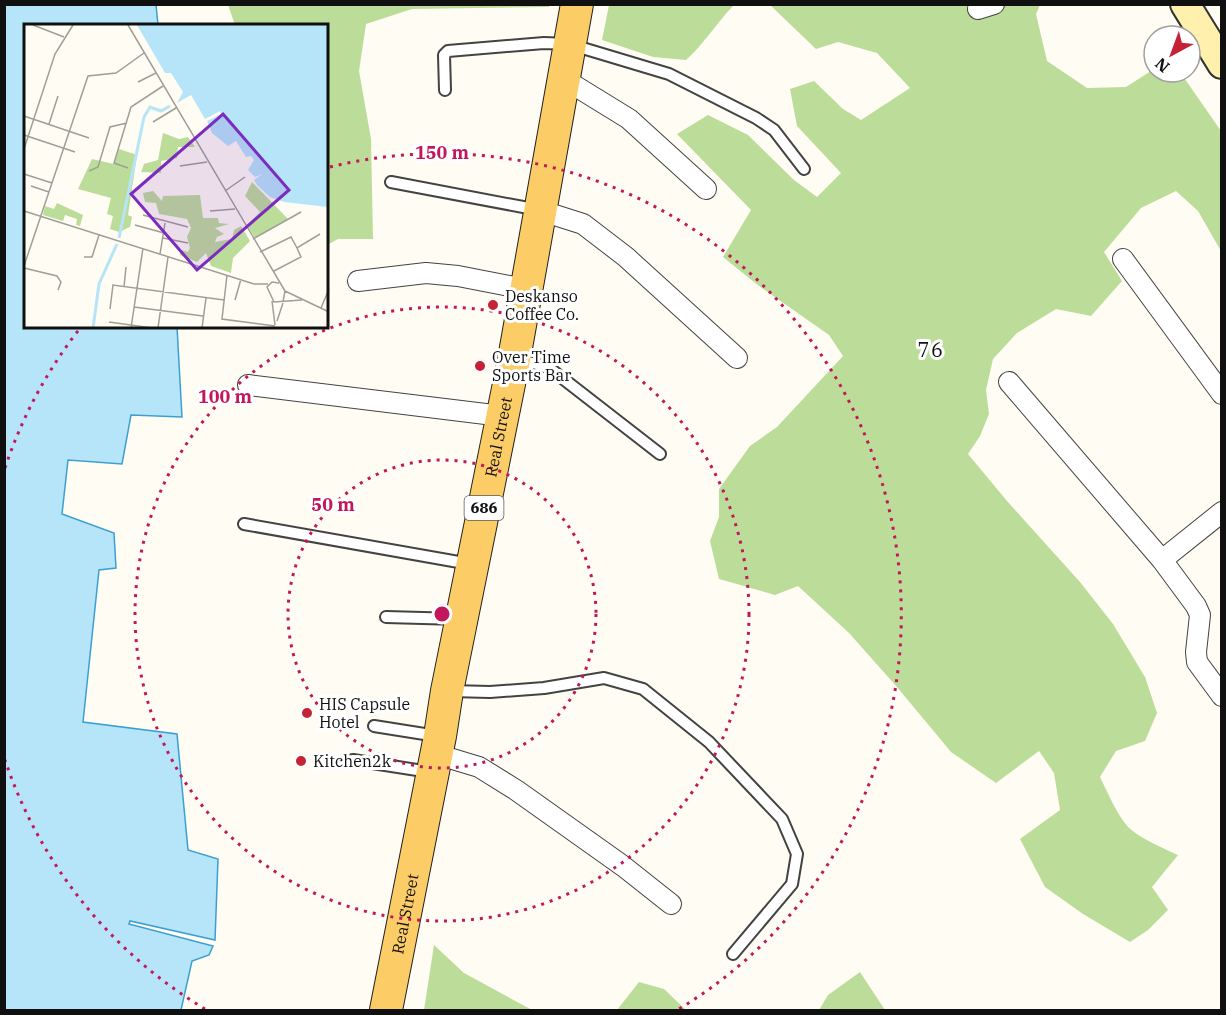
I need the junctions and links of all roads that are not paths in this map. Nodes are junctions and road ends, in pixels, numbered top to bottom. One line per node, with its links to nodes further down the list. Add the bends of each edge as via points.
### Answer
1 (577, 4): 3 (main road, Real Street / 686)
2 (1185, 4): 4 (main road)
3 (569, 44): 5 (main road, Real Street / 686); 6 (lane, via 448,51 444,55); 7 (lane, via 669,74 756,118 774,130)
4 (1221, 64)
5 (564, 79): 9 (street, via 629,119); 10 (main road, Real Street / 686)
6 (445, 90)
7 (804, 169)
8 (392, 182): 10 (lane)
9 (706, 189)
10 (539, 210): 13 (main road, Real Street / 686); 14 (street, via 583,224 626,257)
11 (1123, 259): 18 (street)
12 (358, 281): 13 (street, via 426,273)
13 (525, 289): 15 (main road, Real Street / 686)
14 (736, 358)
15 (514, 359): 19 (main road, Real Street / 686); 20 (lane, via 548,367)
16 (1009, 382): 23 (street)
17 (248, 385): 19 (street)
18 (1221, 394)
19 (501, 416): 24 (main road, Real Street / 686)
20 (660, 454)
21 (1221, 512): 23 (street)
22 (244, 524): 24 (lane)
23 (1162, 560): 28 (street, via 1200,615 1197,662)
24 (473, 564): 26 (main road, Real Street / 686)
25 (386, 617): 26 (lane)
26 (462, 619): 27 (main road, Real Street / 686)
27 (447, 692): 30 (main road, Real Street / 686); 33 (lane, via 544,688 604,678 643,689 709,742 782,819 796,854 792,884)
28 (1221, 696)
29 (374, 726): 30 (lane, via 427,736)
30 (436, 754): 31 (lane); 32 (street, via 479,767 516,790); 34 (main road, Real Street / 686)
31 (353, 760)
32 (670, 904)
33 (733, 954)
34 (386, 1011)

